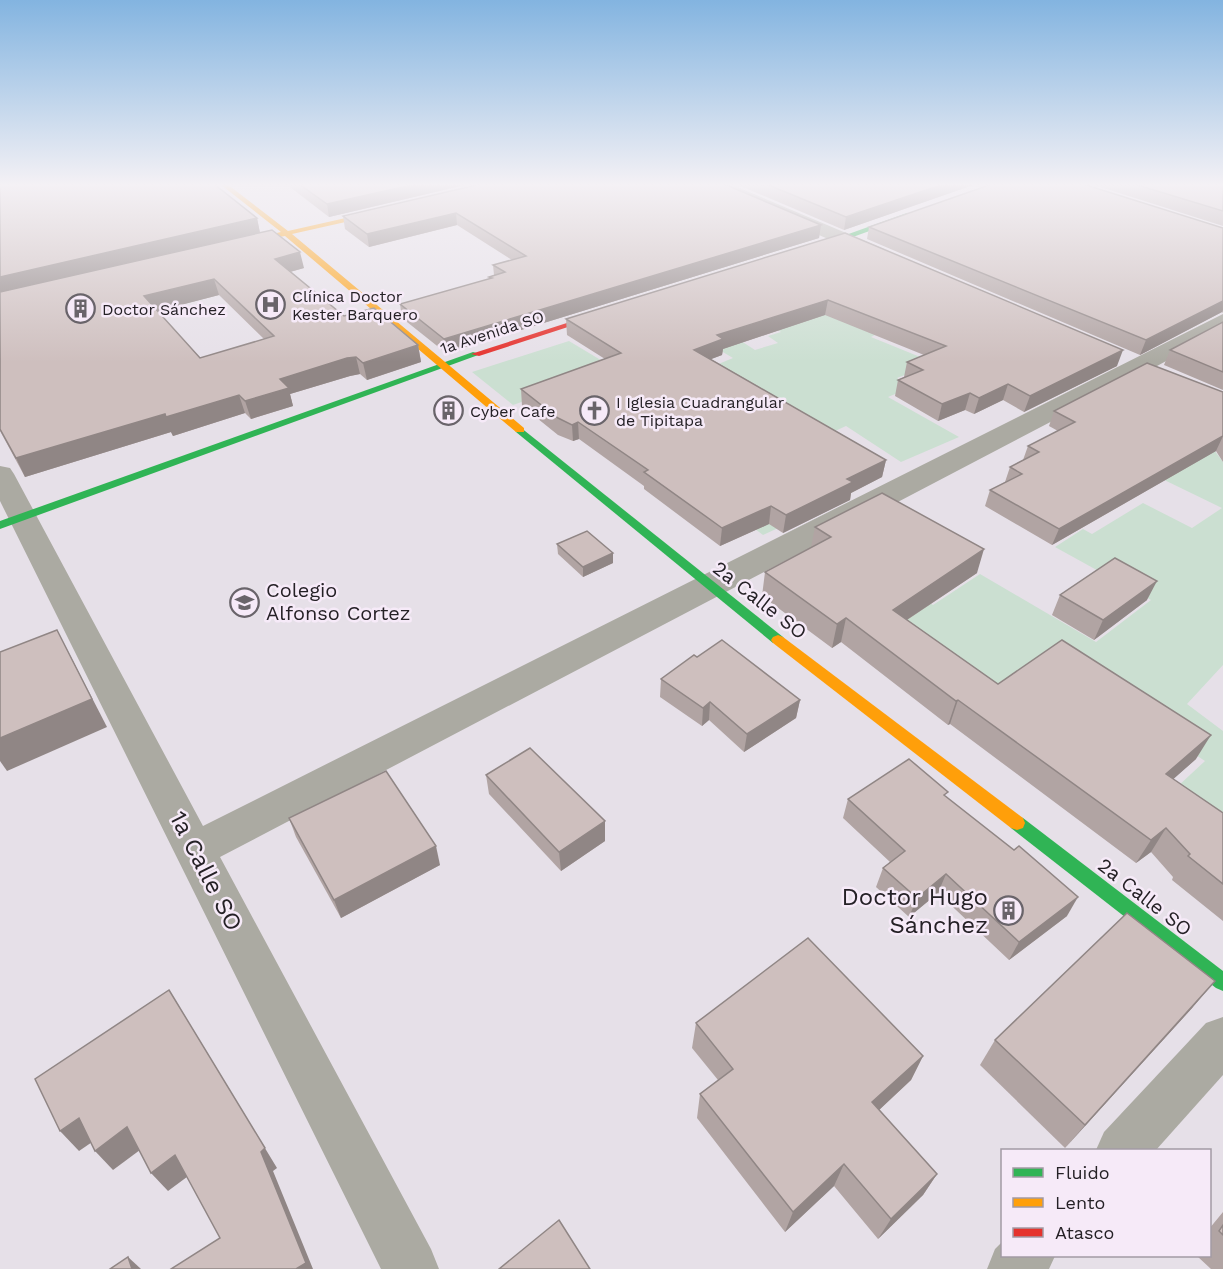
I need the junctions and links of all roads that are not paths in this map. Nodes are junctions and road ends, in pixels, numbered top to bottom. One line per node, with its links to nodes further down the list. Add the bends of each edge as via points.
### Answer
1 (298, 243): 8 (street, 2a Calle SO)
2 (829, 243): 4 (street)
3 (853, 243): 5 (street)
4 (798, 253)
5 (897, 262)
6 (619, 309): 8 (street, 1a Avenida SO)
7 (1223, 321): 11 (street)
8 (441, 365): 10 (street, 1a Avenida SO); 11 (street, 2a Calle SO)
9 (0, 474): 10 (street, 1a Calle SO)
10 (11, 521): 12 (street, 1a Calle SO)
11 (709, 586): 12 (street); 13 (street, 2a Calle SO)
12 (195, 850): 17 (street, 1a Calle SO)
13 (1223, 982)
14 (1223, 1040): 15 (street)
15 (1123, 1149)
16 (1026, 1257): 18 (street)
17 (411, 1269)
18 (1015, 1269)

